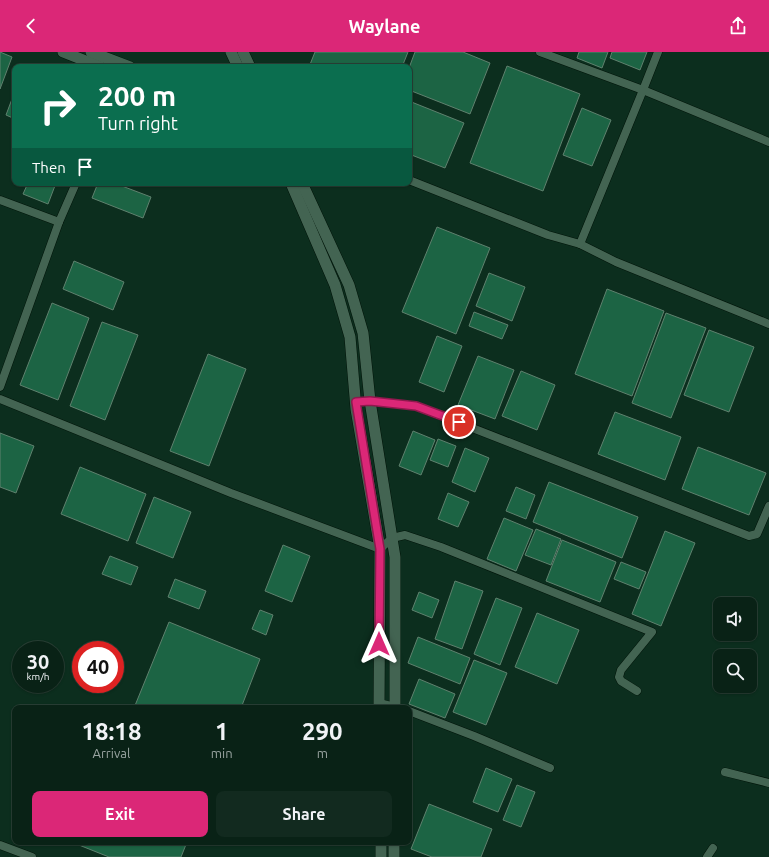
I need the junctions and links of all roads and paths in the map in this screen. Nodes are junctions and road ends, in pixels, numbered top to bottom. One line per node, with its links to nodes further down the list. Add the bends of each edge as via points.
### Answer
1 (63, 52): 7 (street)
2 (91, 52): 8 (street)
3 (232, 52): 9 (street)
4 (243, 52): 10 (street)
5 (540, 52): 11 (street)
6 (658, 52): 11 (street)
7 (93, 64)
8 (122, 64)
9 (237, 64)
10 (249, 64)
11 (643, 90): 12 (street); 19 (street)
12 (769, 142)
13 (412, 181): 19 (street)
14 (75, 186): 18 (street)
15 (291, 186): 24 (street, via 335,285 350,337)
16 (303, 186): 23 (street, via 349,285 363,333)
17 (0, 200): 18 (street)
18 (59, 222): 21 (street)
19 (580, 244): 20 (street, via 616,262)
20 (769, 324)
21 (0, 387)
22 (0, 400): 27 (street, via 231,493)
23 (370, 401): 24 (street); 25 (street, via 416,406 748,536 757,534); 26 (street)
24 (356, 402): 27 (street)
25 (769, 506)
26 (392, 538): 27 (street); 28 (street, via 405,535 441,547 652,632 621,670 619,677); 30 (street, via 395,557)
27 (380, 549): 29 (street)
28 (637, 691)
29 (379, 705)
30 (397, 705)
31 (412, 712): 32 (street)
32 (550, 768)
33 (725, 772): 34 (street)
34 (769, 783)
35 (0, 845): 39 (street)
36 (381, 845): 40 (street)
37 (394, 845): 41 (street)
38 (713, 848): 42 (street)
39 (32, 857)
40 (381, 857)
41 (394, 857)
42 (708, 857)

